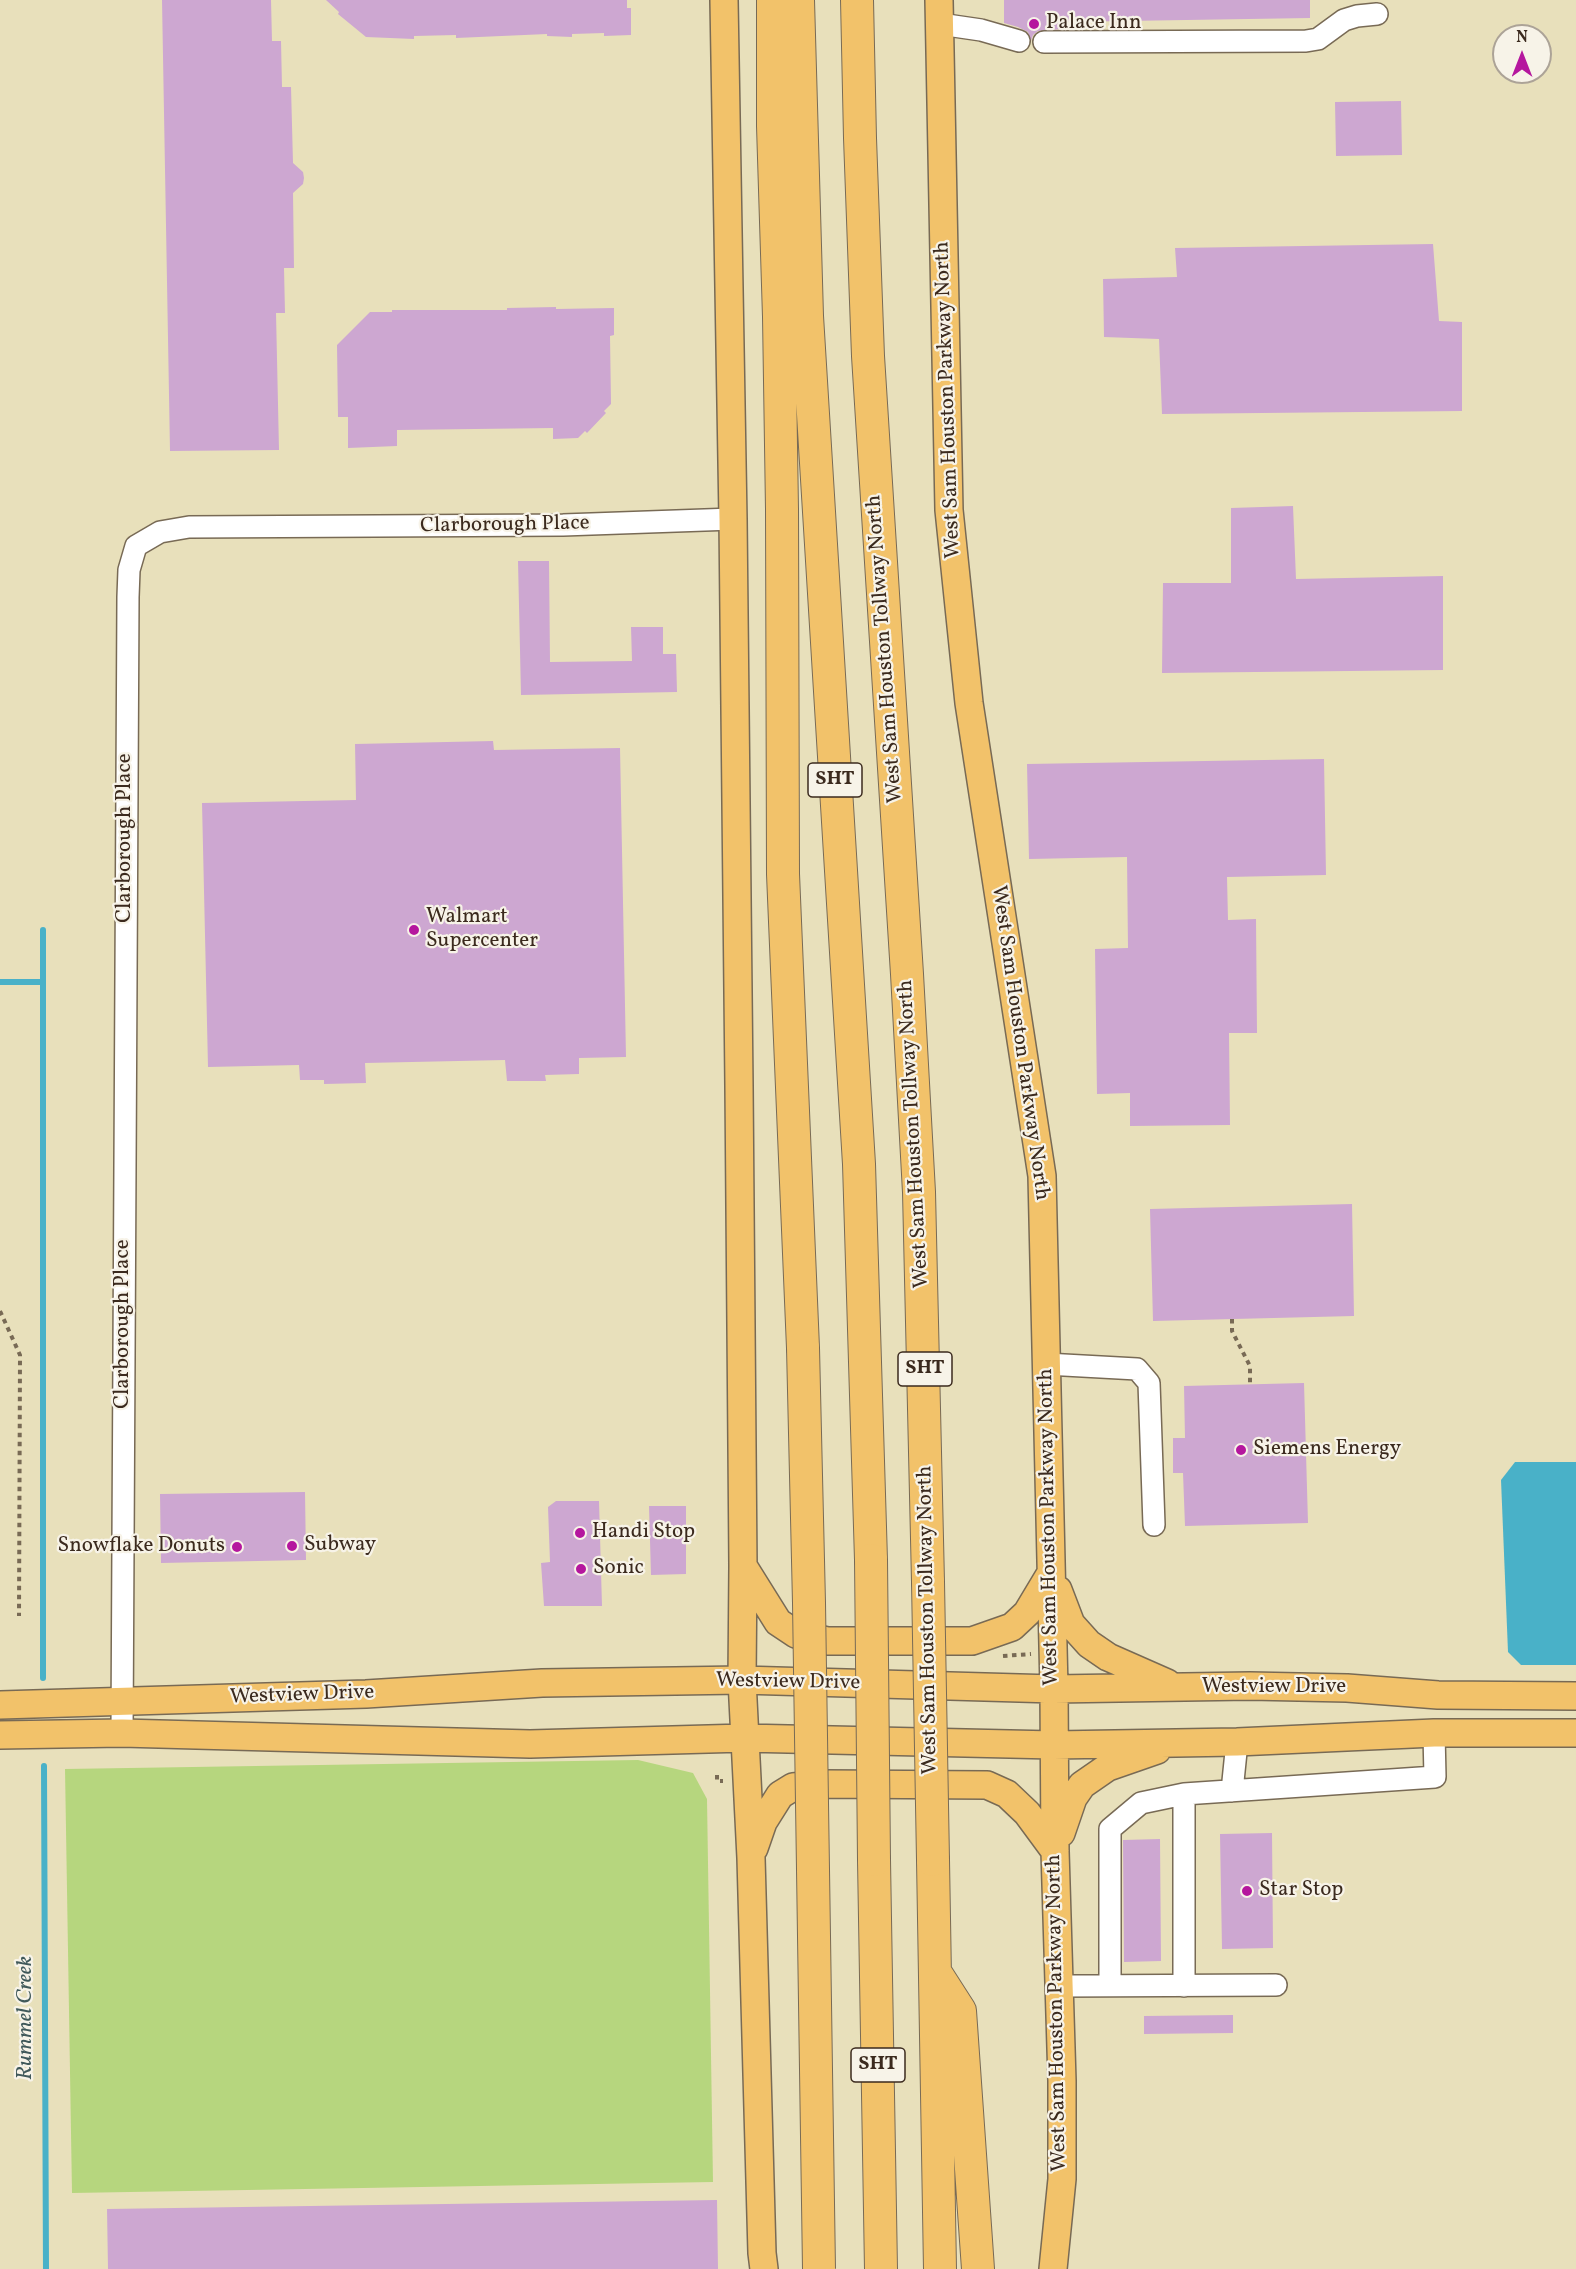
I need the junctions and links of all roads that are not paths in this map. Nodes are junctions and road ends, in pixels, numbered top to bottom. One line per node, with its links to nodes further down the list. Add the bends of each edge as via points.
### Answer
1 (724, 0): 9 (main road)
2 (772, 0): 41 (highway, bridge, via 782,509 783,874 803,1348)
3 (798, 0): 14 (highway, SHT, bridge, via 807,316 859,1164)
4 (857, 0): 34 (highway, West Sam Houston Tollway North / SHT, bridge, via 868,345 918,1173)
5 (939, 12): 7 (street); 10 (main road, West Sam Houston Parkway North, via 949,510 969,703 1042,1176)
6 (1377, 14): 8 (street, via 1344,20 1318,39 1306,41)
7 (1018, 41)
8 (1044, 42)
9 (733, 519): 12 (main road); 20 (street, Clarborough Place, via 574,525 189,527 160,532 136,546 129,570 128,597)
10 (1046, 1364): 11 (street, via 1137,1369 1149,1383); 13 (main road, West Sam Houston Parkway North)
11 (1154, 1525)
12 (743, 1566): 14 (main road, via 778,1622 796,1634 827,1641); 15 (main road)
13 (1051, 1572): 14 (main road, via 1027,1613 1012,1627 972,1641); 16 (main road, via 1071,1624 1089,1644 1107,1657); 17 (main road, West Sam Houston Parkway North)
14 (872, 1641): 42 (highway, SHT, bridge)
15 (742, 1680): 17 (main road, Westview Drive); 20 (main road, Westview Drive, via 542,1683); 26 (main road)
16 (1177, 1687): 17 (main road, Westview Drive); 18 (main road, Westview Drive, via 1347,1688)
17 (1054, 1689): 29 (main road, West Sam Houston Parkway North)
18 (1438, 1695): 19 (main road, Westview Drive); 23 (main road)
19 (1576, 1696)
20 (123, 1703): 21 (main road, Westview Drive); 22 (street, Clarborough Place)
21 (0, 1705)
22 (122, 1733): 25 (main road, Westview Drive); 26 (main road, Westview Drive, via 530,1744)
23 (1434, 1733): 24 (main road, Westview Drive); 27 (main road, Westview Drive); 30 (street, via 1435,1777)
24 (1576, 1733)
25 (0, 1735)
26 (744, 1738): 29 (main road, Westview Drive); 33 (main road)
27 (1237, 1742): 28 (main road, Westview Drive); 30 (street)
28 (1179, 1743): 29 (main road, Westview Drive); 32 (main road, via 1108,1767 1082,1785 1073,1798)
29 (1054, 1744): 32 (main road, West Sam Houston Parkway North)
30 (1232, 1791): 31 (street)
31 (1184, 1794): 37 (street, via 1141,1803 1110,1829); 38 (street)
32 (1055, 1851): 33 (main road, via 1007,1794 987,1785 825,1784 794,1787 780,1795 764,1822); 36 (main road, West Sam Houston Parkway North)
33 (751, 1858): 40 (main road)
34 (935, 1972): 43 (highway, West Sam Houston Tollway North / SHT); 44 (highway, via 960,2010)
35 (1276, 1985): 38 (street)
36 (1060, 1986): 37 (street); 39 (main road, West Sam Houston Parkway North)
37 (1110, 1986): 38 (street)
38 (1184, 1986)
39 (1062, 2178): 45 (main road, West Sam Houston Parkway North); 46 (main road)
40 (763, 2264)
41 (819, 2269)
42 (881, 2269)
43 (940, 2269)
44 (978, 2269)
45 (1053, 2269)
46 (1064, 2269)

